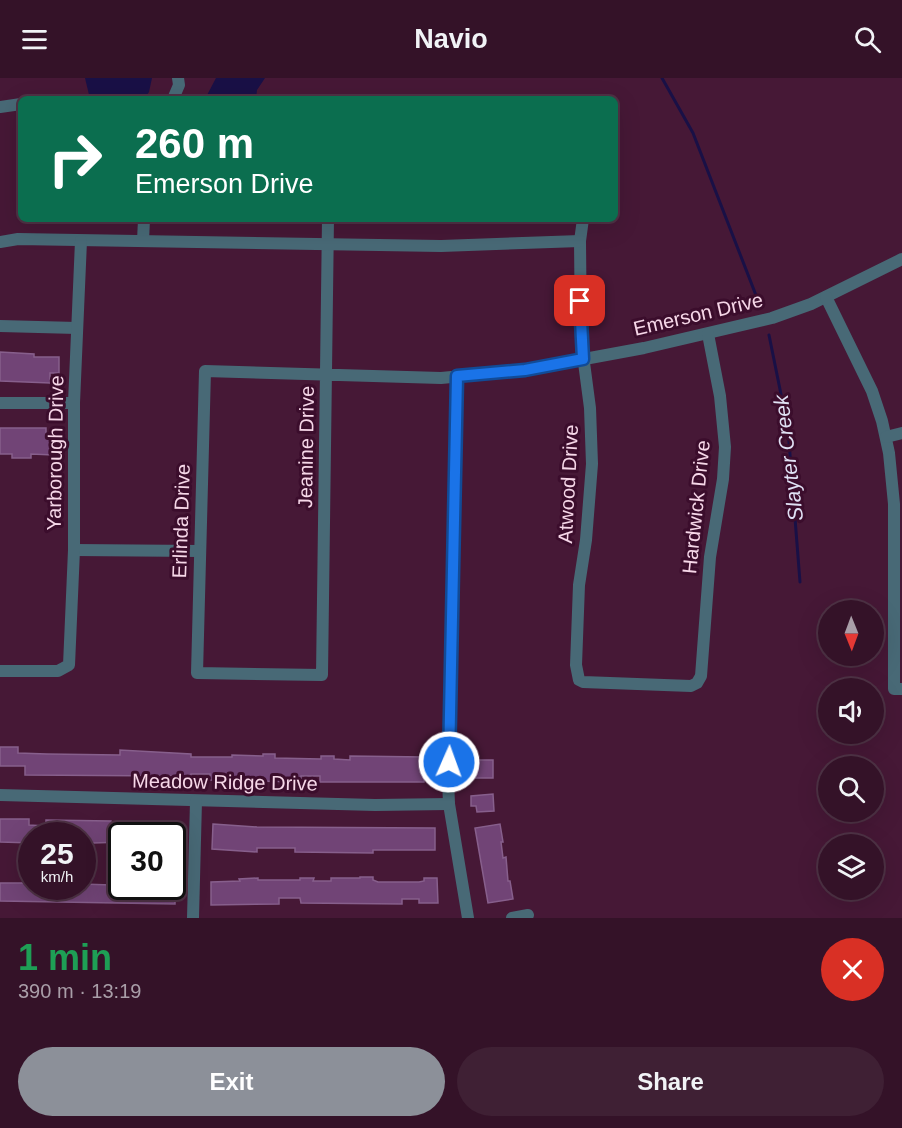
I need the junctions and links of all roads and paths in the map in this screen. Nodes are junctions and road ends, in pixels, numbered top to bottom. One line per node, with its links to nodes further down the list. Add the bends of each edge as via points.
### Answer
1 (182, 80): 2 (street)
2 (174, 96)
3 (18, 104): 4 (street)
4 (0, 107)
5 (144, 222): 9 (street)
6 (328, 222): 12 (street, Jeanine Drive)
7 (583, 222): 10 (street, Atwood Drive)
8 (81, 241): 9 (street); 11 (street); 16 (street, Yarborough Drive)
9 (143, 241): 12 (street)
10 (580, 241): 12 (street); 18 (street, Atwood Drive)
11 (0, 242)
12 (328, 245): 20 (street, Jeanine Drive)
13 (902, 259): 14 (street, Emerson Drive)
14 (826, 297): 17 (street, Emerson Drive, via 783,314); 25 (street, via 864,373)
15 (0, 327): 16 (street)
16 (77, 328): 23 (street, Yarborough Drive)
17 (708, 334): 18 (street, Emerson Drive); 31 (street, Hardwick Drive, via 725,447 710,557 701,676 691,686)
18 (583, 359): 21 (street, Emerson Drive, via 525,370); 31 (street, Atwood Drive, via 592,464 579,585)
19 (205, 371): 20 (street, Emerson Drive); 27 (street, Erlinda Drive)
20 (326, 374): 21 (street, Emerson Drive); 30 (street, Jeanine Drive, via 322,675)
21 (457, 376): 35 (street)
22 (0, 403): 23 (street)
23 (74, 403): 26 (street, Yarborough Drive)
24 (902, 433): 25 (street)
25 (886, 437): 28 (street)
26 (74, 550): 27 (street); 29 (street, Yarborough Drive, via 69,665 58,671)
27 (200, 551): 30 (street, Erlinda Drive)
28 (897, 563): 32 (street)
29 (0, 671)
30 (197, 673)
31 (579, 680)
32 (898, 689)
33 (0, 795): 34 (street, Meadow Ridge Drive)
34 (196, 801): 35 (street, Meadow Ridge Drive); 37 (street)
35 (449, 804): 38 (street)
36 (528, 915): 39 (street)
37 (193, 918)
38 (468, 918)
39 (512, 918)

